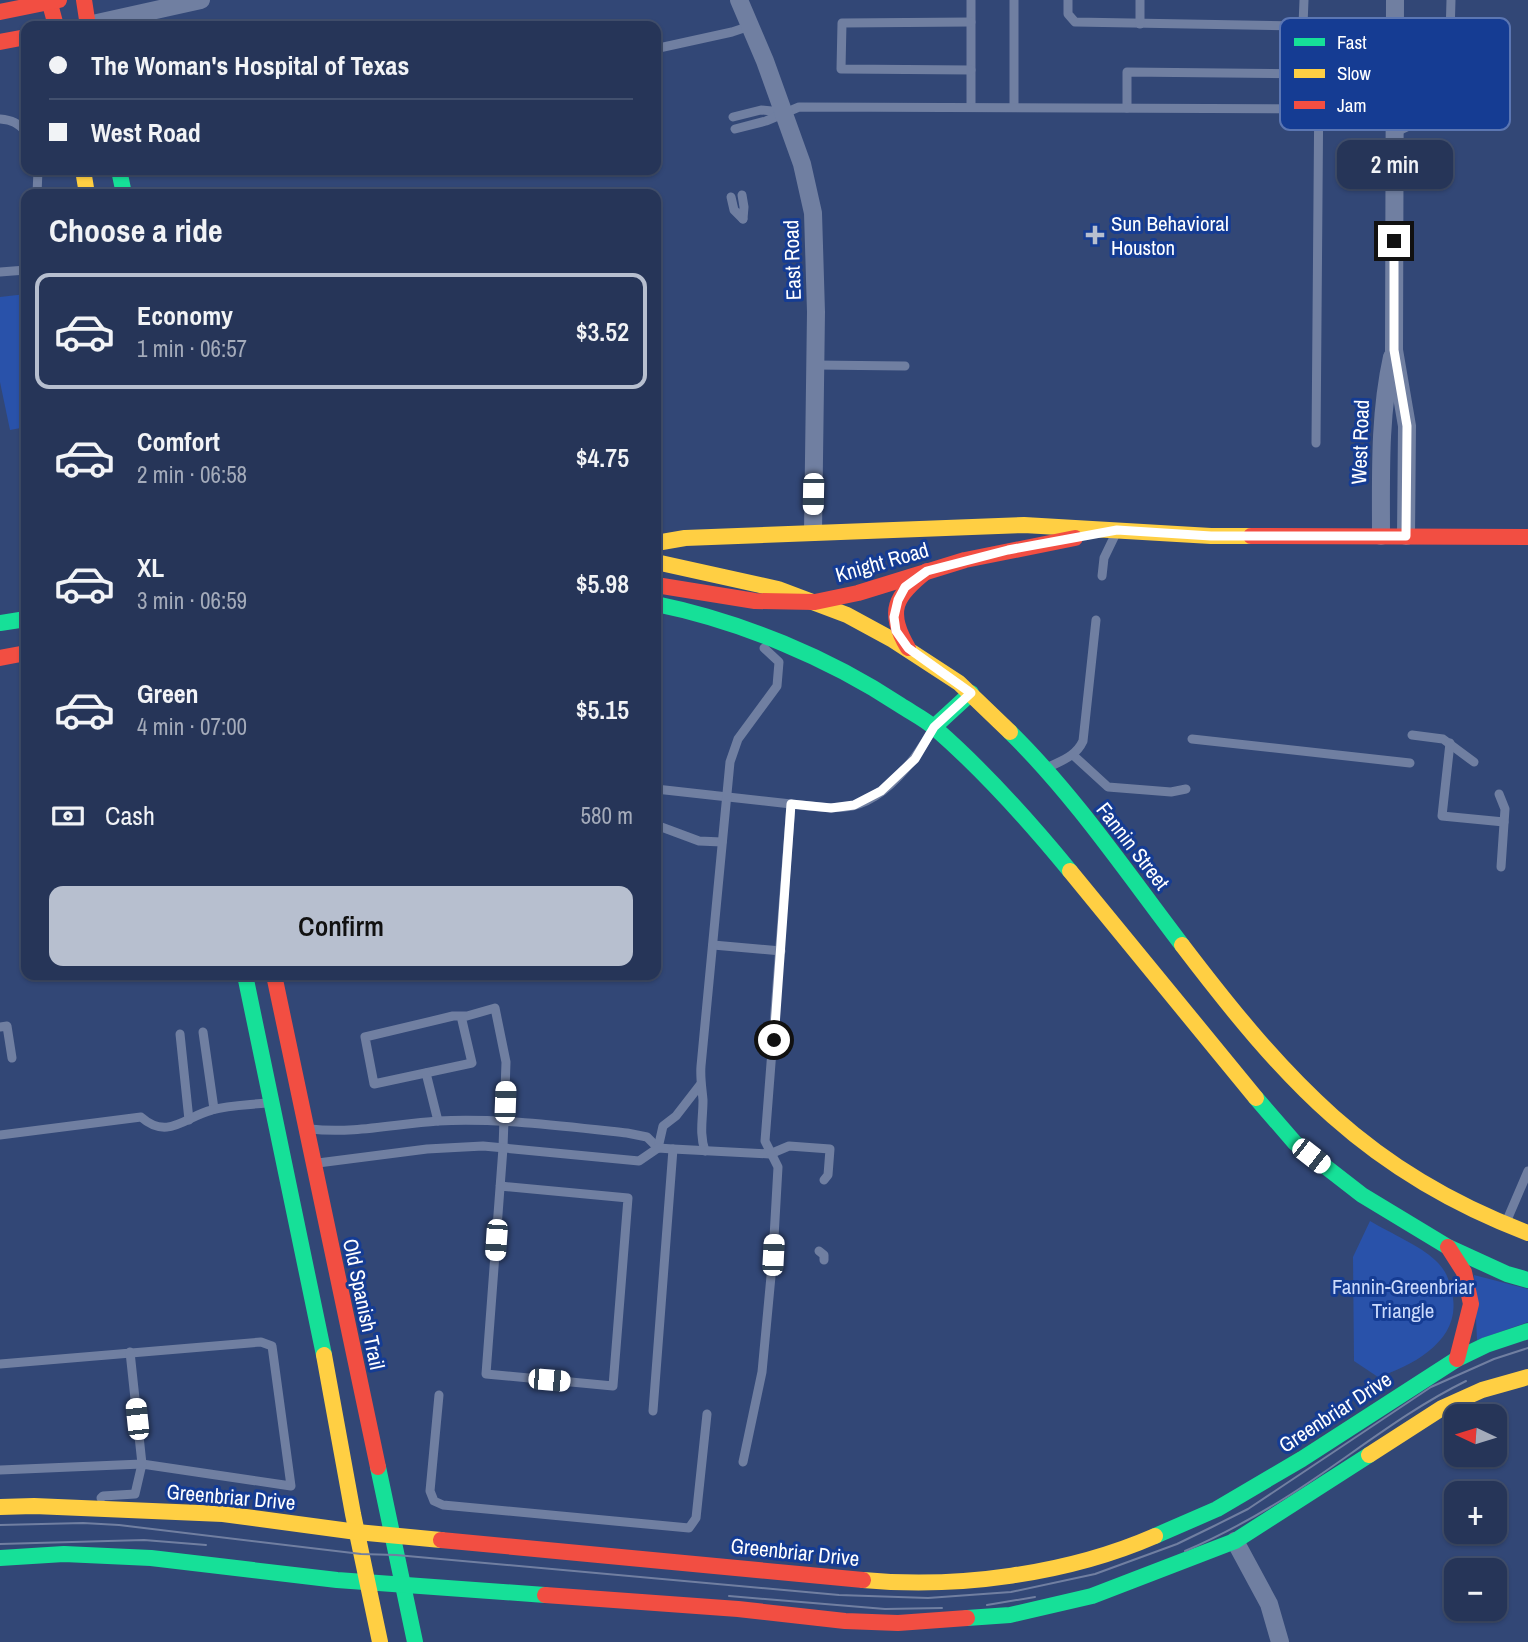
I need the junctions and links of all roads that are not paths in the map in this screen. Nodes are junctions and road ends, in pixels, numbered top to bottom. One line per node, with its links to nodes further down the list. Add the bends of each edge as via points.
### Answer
1 (84, 0): 17 (main road)
2 (201, 0): 18 (street)
3 (739, 0): 21 (street, East Road)
4 (971, 0): 19 (lane)
5 (1014, 0): 29 (lane)
6 (1068, 0): 20 (lane, via 1068,14 1074,22)
7 (1140, 0): 20 (lane)
8 (1304, 0): 13 (lane)
9 (1395, 0): 14 (street, West Road)
10 (1451, 0): 15 (lane)
11 (53, 1): 12 (main road); 16 (main road)
12 (0, 12)
13 (1304, 18)
14 (1395, 18)
15 (1450, 18)
16 (55, 21)
17 (85, 21)
18 (107, 21)
19 (971, 22): 26 (lane); 26 (lane, via 842,23 841,69)
20 (1140, 24): 22 (lane)
21 (750, 26): 25 (lane); 32 (street, East Road)
22 (1280, 26)
23 (21, 38): 24 (main road)
24 (0, 42)
25 (661, 48)
26 (971, 70): 28 (lane)
27 (1280, 74): 30 (lane, via 1127,72)
28 (971, 107): 29 (lane); 32 (lane, via 799,107)
29 (1014, 107): 30 (lane)
30 (1127, 108): 31 (lane)
31 (1280, 109)
32 (783, 113): 33 (lane, via 761,110); 36 (lane); 46 (street, East Road, via 802,164 813,213)
33 (733, 117)
34 (0, 119): 35 (lane)
35 (21, 126)
36 (735, 129)
37 (1319, 130): 48 (lane)
38 (1394, 130): 40 (street, West Road)
39 (1400, 130): 40 (lane)
40 (1394, 133): 45 (street, West Road)
41 (742, 195): 42 (lane, via 743,219 734,210)
42 (731, 197)
43 (21, 270): 44 (lane)
44 (0, 272)
45 (1394, 350): 51 (street, West Road, via 1382,408); 52 (street, West Road, via 1407,426)
46 (815, 365): 47 (lane); 50 (street, East Road)
47 (905, 366)
48 (1316, 443)
49 (1117, 530): 50 (main road, Knight Road, via 1024,525); 51 (main road, Knight Road, via 1211,536); 56 (main road, Knight Road); 57 (lane, via 1104,558)
50 (813, 532): 54 (main road, Knight Road)
51 (1381, 536): 52 (main road, Knight Road)
52 (1406, 536): 53 (main road, Knight Road)
53 (1528, 537)
54 (661, 542)
55 (661, 563): 59 (main road, Fannin Street)
56 (927, 571): 59 (main road, Knight Road); 65 (main road, via 905,587 898,600 896,631)
57 (1102, 576)
58 (661, 585): 59 (main road, Knight Road, via 743,600)
59 (816, 601): 65 (main road, Fannin Street)
60 (661, 605): 64 (main road)
61 (21, 620): 63 (main road)
62 (1097, 620): 73 (lane, via 1085,731)
63 (0, 623)
64 (746, 631): 69 (main road, via 792,647 871,686); 80 (lane, via 780,668 777,686 738,739 730,762)
65 (908, 648): 68 (main road, Fannin Street)
66 (21, 654): 67 (main road)
67 (0, 658)
68 (971, 693): 69 (main road); 76 (main road, Fannin Street)
69 (934, 727): 81 (lane, via 915,759 881,791 854,805); 117 (main road, via 1028,819 1295,1143 1362,1195)
70 (1412, 735): 72 (lane)
71 (1192, 739): 75 (lane)
72 (1450, 743): 74 (lane); 82 (lane, via 1442,816)
73 (1073, 755): 76 (lane); 77 (lane, via 1108,787)
74 (1474, 762)
75 (1410, 764)
76 (1044, 769): 115 (main road, Fannin Street, via 1293,1079 1387,1161)
77 (1186, 789)
78 (661, 790): 80 (lane)
79 (1499, 794): 82 (lane)
80 (727, 797): 81 (lane); 84 (lane)
81 (791, 804): 87 (lane)
82 (1504, 822): 85 (lane)
83 (661, 827): 84 (lane, via 699,841)
84 (722, 842): 86 (lane)
85 (1501, 867)
86 (713, 945): 87 (lane); 96 (lane)
87 (781, 951): 108 (lane, via 765,1141)
88 (246, 980): 97 (main road)
89 (275, 980): 102 (main road, Old Spanish Trail)
90 (461, 1016): 95 (lane, via 471,1063); 95 (lane, via 365,1037 374,1084); 101 (lane, via 495,1008 506,1062)
91 (0, 1027): 94 (lane, via 7,1026)
92 (204, 1032): 98 (lane)
93 (180, 1034): 99 (lane)
94 (12, 1058)
95 (426, 1073): 100 (lane)
96 (700, 1084): 105 (lane, via 677,1116 663,1126); 107 (lane, via 700,1138)
97 (271, 1102): 98 (lane); 109 (main road, via 289,1120 296,1148); 114 (main road)
98 (214, 1109): 99 (lane)
99 (189, 1120): 103 (lane, via 162,1126 141,1117)
100 (438, 1121): 101 (lane); 102 (lane, via 333,1132)
101 (504, 1122): 104 (lane); 105 (lane, via 647,1136)
102 (306, 1128): 109 (main road, Old Spanish Trail)
103 (0, 1135)
104 (503, 1148): 105 (lane, via 639,1161); 109 (lane, via 427,1149); 112 (lane)
105 (659, 1148): 106 (lane)
106 (673, 1149): 107 (lane); 127 (lane)
107 (705, 1151): 108 (lane)
108 (770, 1154): 111 (lane, via 789,1146 830,1149); 129 (lane, via 778,1167 772,1268 762,1372)
109 (313, 1164): 113 (main road, Old Spanish Trail)
110 (1528, 1171): 115 (lane)
111 (828, 1179)
112 (500, 1186): 112 (lane, via 486,1374 613,1386 628,1198)
113 (323, 1212): 114 (main road); 124 (main road, Old Spanish Trail)
114 (294, 1218): 126 (main road)
115 (1505, 1225): 116 (main road, Fannin Street)
116 (1528, 1233)
117 (1448, 1247): 118 (main road); 121 (main road, via 1464,1272 1471,1304)
118 (1528, 1280)
119 (1528, 1331): 121 (main road, Greenbriar Drive)
120 (130, 1352): 122 (lane); 130 (lane); 130 (lane, via 261,1342 272,1346 291,1486)
121 (1457, 1359): 135 (main road, Greenbriar Drive, via 1217,1509 1095,1559 981,1581 891,1583)
122 (0, 1364)
123 (1528, 1377): 136 (main road, via 1442,1408)
124 (361, 1388): 126 (main road); 135 (main road, Old Spanish Trail)
125 (439, 1395): 128 (lane, via 430,1491 434,1501 689,1528 696,1518)
126 (332, 1396): 134 (main road)
127 (653, 1411)
128 (708, 1414)
129 (743, 1462)
130 (142, 1464): 131 (lane); 133 (lane, via 135,1494 103,1496)
131 (0, 1470)
132 (0, 1507): 133 (main road, Greenbriar Drive)
133 (89, 1508): 134 (main road, Greenbriar Drive, via 223,1514)
134 (357, 1532): 135 (main road, Greenbriar Drive); 138 (main road)
135 (391, 1535): 139 (main road, Old Spanish Trail)
136 (1235, 1541): 139 (main road, via 1092,1596 1010,1615 937,1621 845,1621); 142 (street, via 1269,1604)
137 (0, 1558): 138 (main road, via 64,1554 151,1558)
138 (367, 1583): 139 (main road); 140 (main road)
139 (403, 1586): 141 (main road, Old Spanish Trail)
140 (380, 1642)
141 (415, 1642)
142 (1280, 1642)

